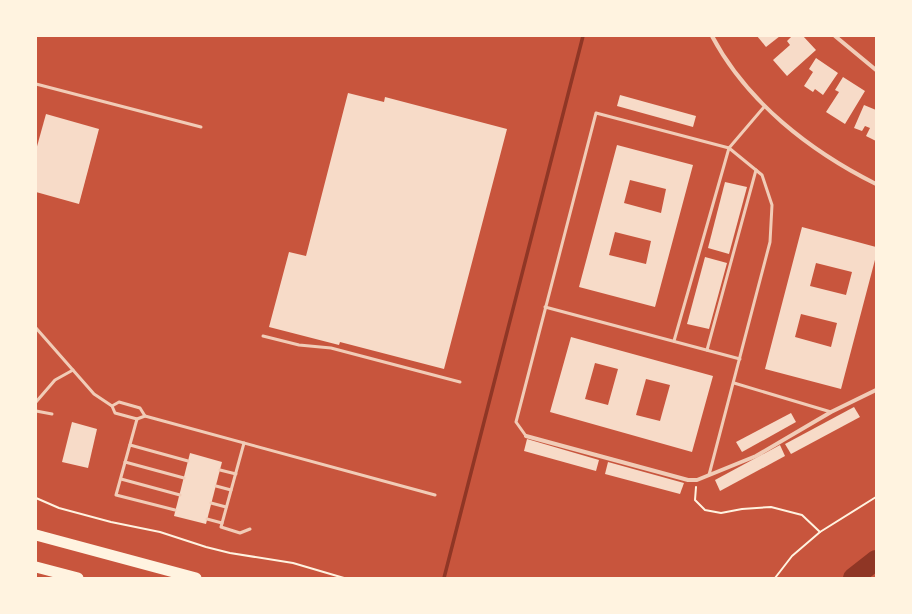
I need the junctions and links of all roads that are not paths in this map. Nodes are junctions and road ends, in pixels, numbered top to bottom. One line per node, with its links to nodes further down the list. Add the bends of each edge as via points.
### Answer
1 (712, 36): 5 (street, via 720,51)
2 (835, 36): 3 (street)
3 (876, 70)
4 (36, 84): 6 (lane)
5 (764, 107): 7 (lane); 9 (street, via 821,153)
6 (201, 127)
7 (729, 148): 8 (lane); 10 (lane, via 596,113); 13 (lane)
8 (756, 170): 14 (lane); 15 (lane, via 762,175 772,204 770,242)
9 (876, 184)
10 (545, 307): 13 (lane); 27 (lane, via 516,422)
11 (36, 328): 16 (lane)
12 (263, 336): 17 (lane, via 299,345 331,348)
13 (674, 341): 14 (lane)
14 (707, 350): 15 (lane)
15 (740, 359): 18 (lane)
16 (73, 370): 20 (lane, via 55,380); 21 (lane, via 94,394)
17 (460, 382)
18 (734, 383): 23 (lane); 34 (lane)
19 (876, 390): 23 (street)
20 (36, 402)
21 (112, 406): 25 (lane, via 119,402 140,408); 26 (lane, via 115,413)
22 (36, 411): 24 (lane)
23 (832, 412): 34 (street, via 756,456)
24 (52, 414)
25 (145, 416): 26 (lane); 28 (lane)
26 (137, 419): 29 (lane)
27 (526, 436): 34 (street, via 688,480)
28 (244, 443): 33 (lane); 40 (lane)
29 (130, 445): 30 (lane); 31 (lane)
30 (188, 461)
31 (125, 462): 35 (lane); 36 (lane)
32 (220, 470): 33 (lane)
33 (236, 474): 38 (lane)
34 (708, 477)
35 (184, 478)
36 (121, 479): 39 (lane); 43 (lane, via 116,495)
37 (216, 486): 38 (lane)
38 (231, 490): 42 (lane)
39 (180, 495)
40 (435, 495)
41 (211, 503): 42 (lane)
42 (226, 508): 45 (lane)
43 (175, 510)
44 (207, 519): 45 (lane)
45 (222, 523): 46 (lane, via 221,527 240,532)
46 (250, 529)
47 (36, 535): 50 (highway)
48 (36, 566): 49 (highway)
49 (78, 578)
50 (196, 578)

